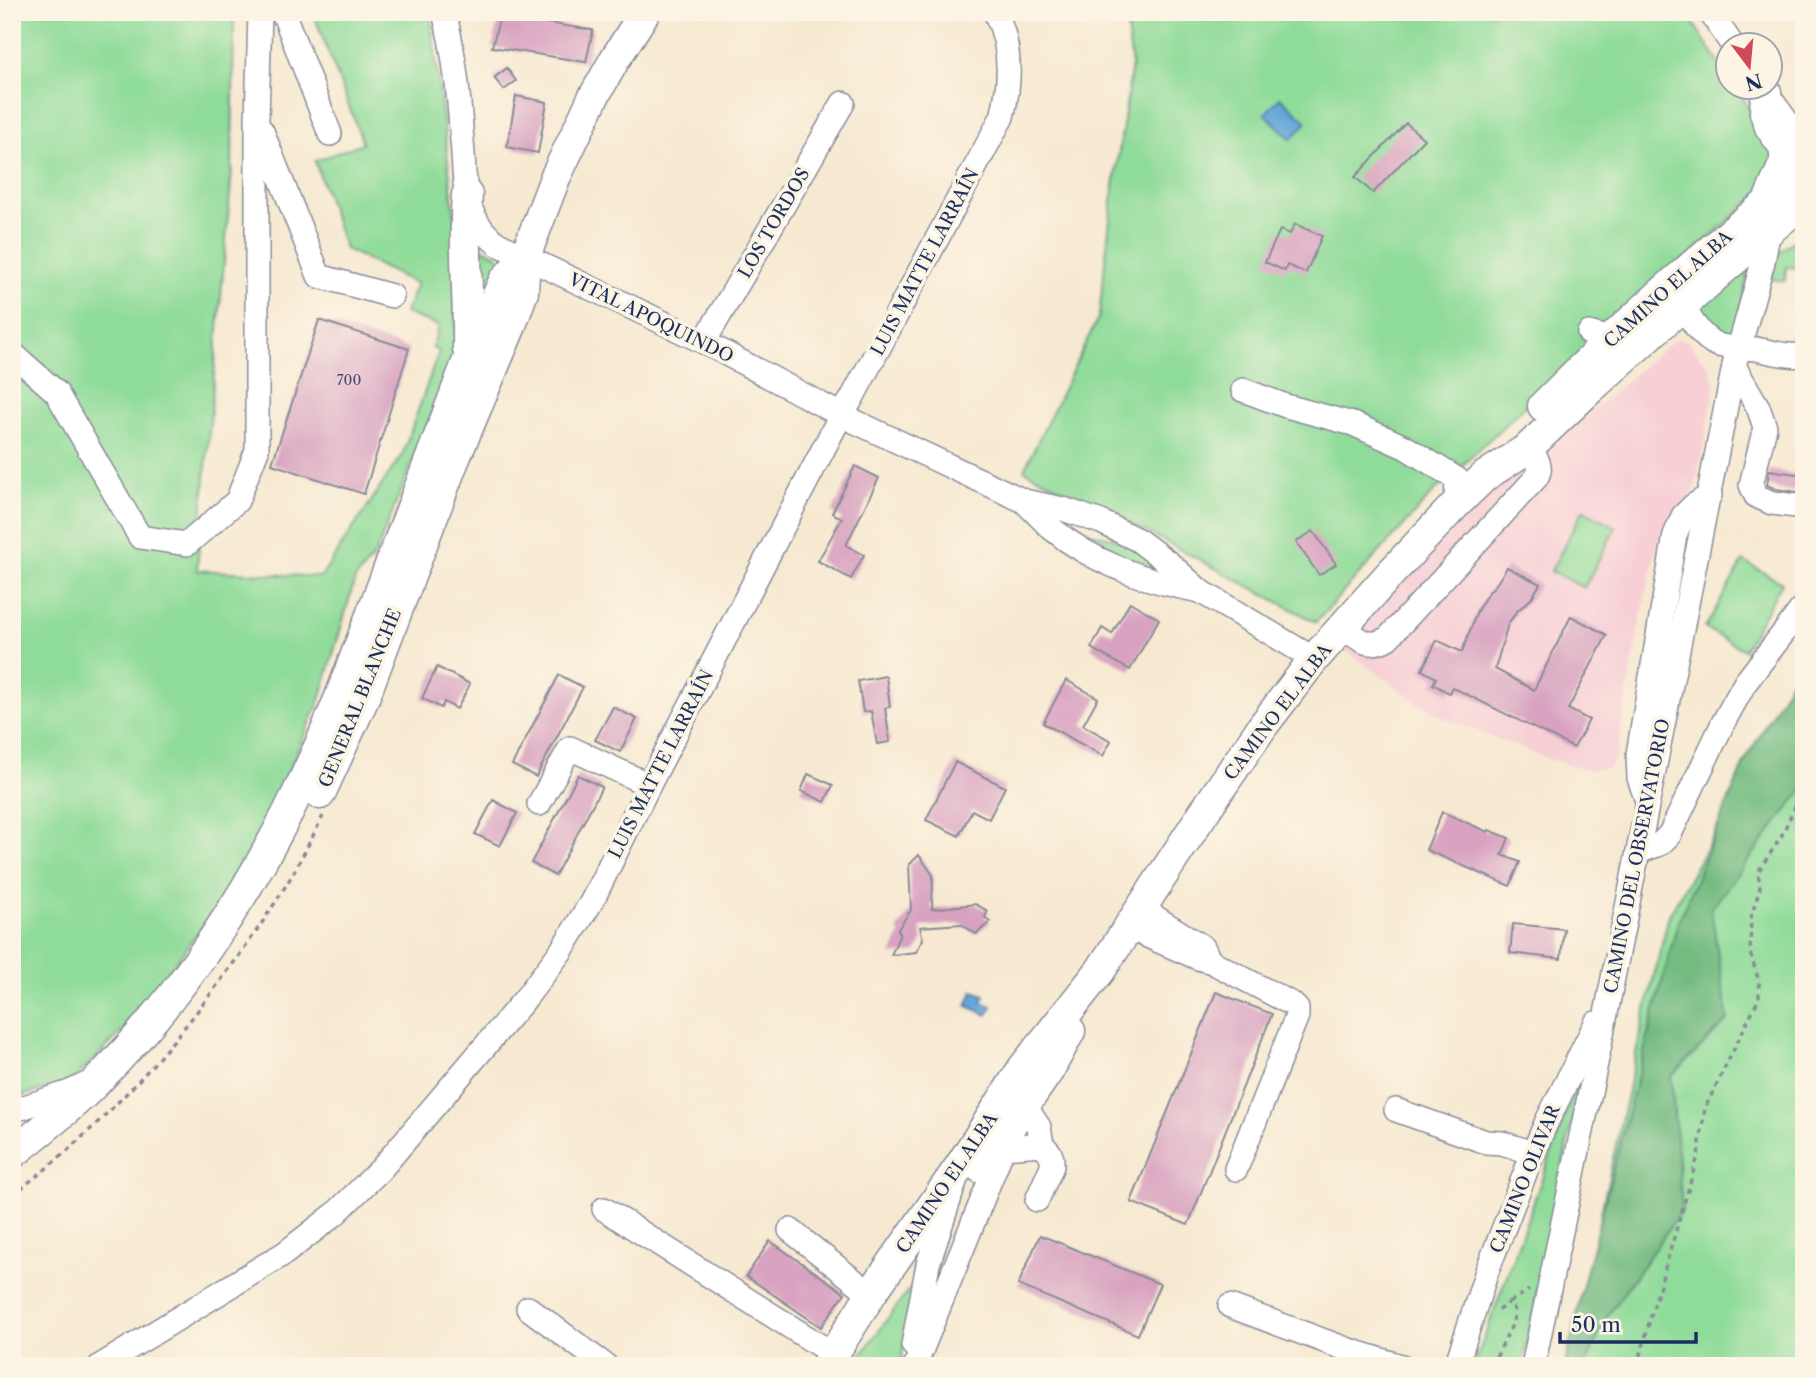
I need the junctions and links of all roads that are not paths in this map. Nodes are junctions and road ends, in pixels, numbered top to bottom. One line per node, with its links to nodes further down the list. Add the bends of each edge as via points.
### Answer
1 (260, 12): 11 (street)
2 (283, 12): 12 (street)
3 (444, 12): 15 (street, VITAL APOQUINDO)
4 (645, 12): 19 (main road, GENERAL BLANCHE, via 573,138)
5 (995, 12): 28 (street, LUIS MATTE LARRAÍN, via 1009,68 1002,117)
6 (1710, 12): 7 (street)
7 (1724, 32)
8 (1765, 102): 17 (main road, via 1770,127 1785,148)
9 (1773, 102): 13 (street)
10 (843, 103): 22 (street, LOS TORDOS)
11 (257, 120): 20 (street, via 319,276); 23 (street, via 257,450 237,501 187,544 140,537 56,393)
12 (330, 134)
13 (1804, 145)
14 (1804, 173): 17 (main road, CAMINO EL ALBA)
15 (467, 195): 19 (street, VITAL APOQUINDO, via 487,236); 26 (main road)
16 (1804, 201): 17 (main road, CAMINO EL ALBA)
17 (1768, 216): 18 (main road, CAMINO EL ALBA); 21 (main road, CAMINO EL ALBA); 25 (street, CAMINO DEL OBSERVATORIO, via 1763,262)
18 (1705, 254): 21 (street, via 1680,295); 30 (main road, CAMINO EL ALBA, via 1600,336)
19 (525, 257): 22 (street, VITAL APOQUINDO); 26 (main road, GENERAL BLANCHE, via 504,281); 52 (main road, GENERAL BLANCHE, via 523,292 510,328 344,746 296,839 234,938 155,1040 90,1111)
20 (392, 296)
21 (1683, 306): 25 (street, via 1705,338); 29 (main road, CAMINO EL ALBA)
22 (704, 342): 28 (street, VITAL APOQUINDO)
23 (12, 353)
24 (1804, 355): 25 (street)
25 (1737, 356): 32 (street, via 1765,427 1751,485 1756,496 1772,503); 39 (street, CAMINO DEL OBSERVATORIO)
26 (468, 360): 43 (main road, GENERAL BLANCHE, via 336,708 282,826 200,959)
27 (1243, 390): 30 (street, via 1353,424 1405,447)
28 (841, 415): 31 (street, VITAL APOQUINDO); 37 (street, LUIS MATTE LARRAÍN)
29 (1528, 447): 30 (main road, CAMINO EL ALBA); 35 (street, via 1539,462 1536,478 1388,638 1372,644)
30 (1466, 487): 35 (main road, CAMINO EL ALBA)
31 (1024, 501): 33 (street, VITAL APOQUINDO, via 1101,522 1138,540); 33 (street, VITAL APOQUINDO, via 1064,537 1122,571)
32 (1804, 508)
33 (1200, 591): 36 (street, VITAL APOQUINDO)
34 (1804, 606): 39 (street, via 1745,683 1670,834 1660,844)
35 (1343, 627): 36 (main road, CAMINO EL ALBA)
36 (1314, 659): 40 (main road, CAMINO EL ALBA, via 1262,727)
37 (649, 785): 38 (street, via 570,748); 61 (street, LUIS MATTE LARRAÍN, via 592,901 561,951 381,1169 285,1253)
38 (539, 804)
39 (1638, 852): 42 (street, CAMINO DEL OBSERVATORIO)
40 (1135, 919): 41 (main road, CAMINO EL ALBA); 51 (street, via 1203,947 1212,962 1297,1009)
41 (1100, 971): 46 (main road, CAMINO EL ALBA, via 1049,1070); 50 (main road, CAMINO EL ALBA, via 1023,1068)
42 (1609, 999): 48 (street, CAMINO OLIVAR); 67 (street, CAMINO DEL OBSERVATORIO)
43 (99, 1079): 45 (street); 49 (main road, GENERAL BLANCHE)
44 (1396, 1110): 48 (street, via 1486,1142)
45 (12, 1111)
46 (1013, 1127): 47 (street); 47 (street, via 1039,1128); 55 (main road, CAMINO EL ALBA); 64 (street)
47 (1042, 1144): 53 (street, via 1050,1153 1052,1166)
48 (1533, 1153): 66 (street, CAMINO OLIVAR)
49 (12, 1154)
50 (960, 1166): 55 (street); 57 (main road, CAMINO EL ALBA)
51 (1236, 1169)
52 (12, 1177)
53 (1037, 1200)
54 (604, 1209): 60 (street)
55 (942, 1224): 60 (main road, CAMINO EL ALBA); 63 (street, via 928,1264)
56 (790, 1230): 57 (street)
57 (871, 1294): 60 (main road, CAMINO EL ALBA)
58 (1230, 1306): 65 (street)
59 (528, 1308): 62 (street)
60 (835, 1362)
61 (100, 1366)
62 (606, 1366)
63 (910, 1366)
64 (915, 1366)
65 (1401, 1366)
66 (1456, 1366)
67 (1533, 1366)

